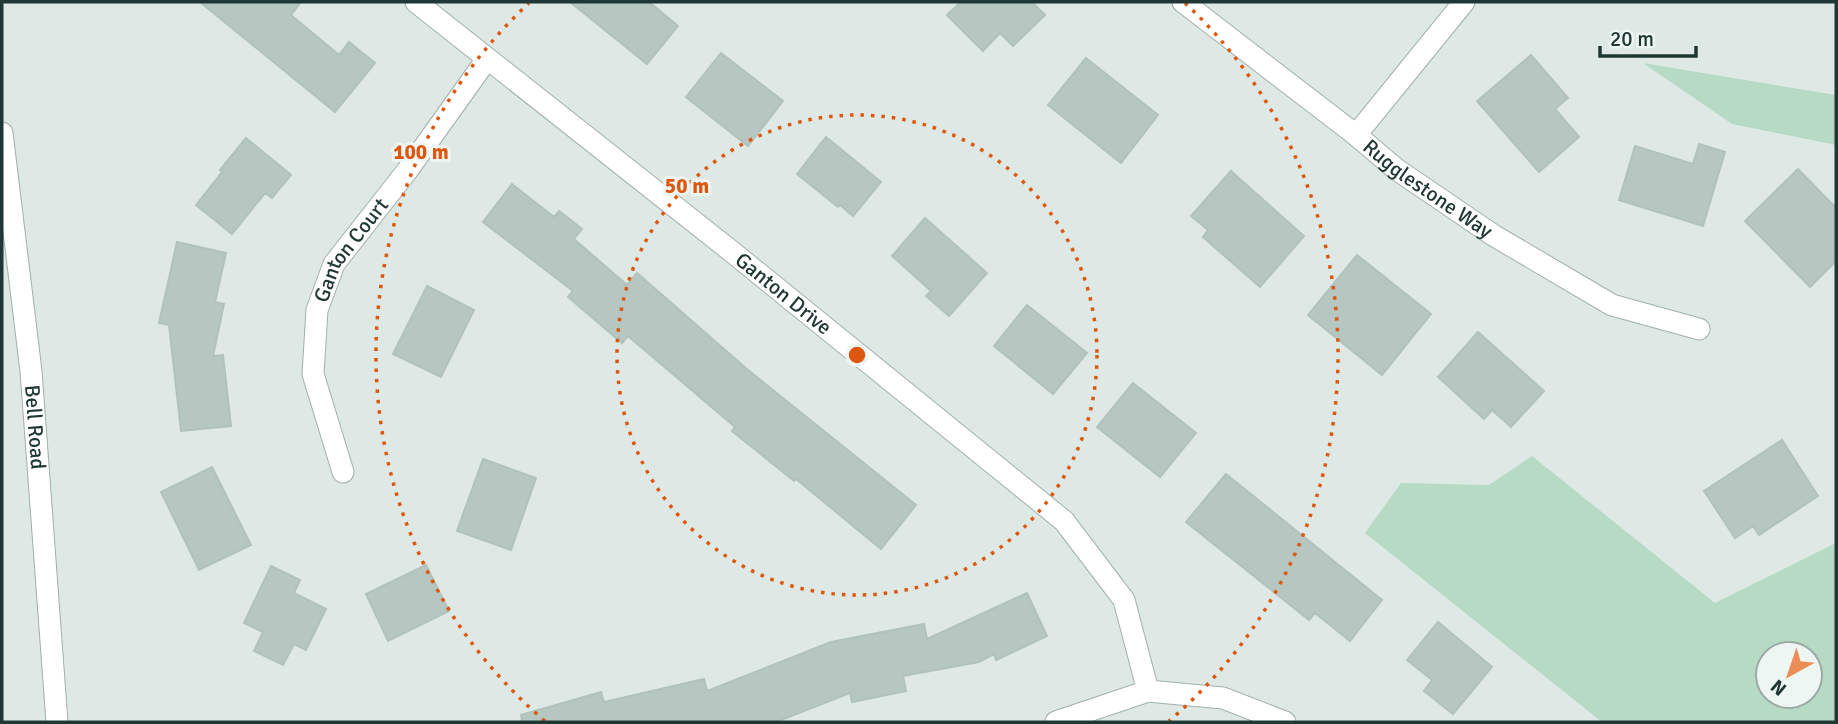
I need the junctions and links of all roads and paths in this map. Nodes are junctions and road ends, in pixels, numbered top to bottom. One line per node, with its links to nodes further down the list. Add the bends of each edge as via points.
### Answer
1 (416, 2): 4 (street, Ganton Drive)
2 (1182, 2): 6 (street, Rugglestone Way)
3 (1464, 2): 6 (street)
4 (487, 59): 8 (street, Ganton Court, via 334,264 317,310 313,374); 9 (street, Ganton Drive, via 1064,521 1124,600)
5 (2, 133): 10 (street, Bell Road, via 31,371)
6 (1356, 135): 7 (street, Rugglestone Way, via 1396,169 1493,235 1612,305)
7 (1699, 329)
8 (343, 472)
9 (1148, 691): 11 (street); 12 (street, via 1223,698)
10 (57, 722)
11 (1056, 722)
12 (1285, 722)

